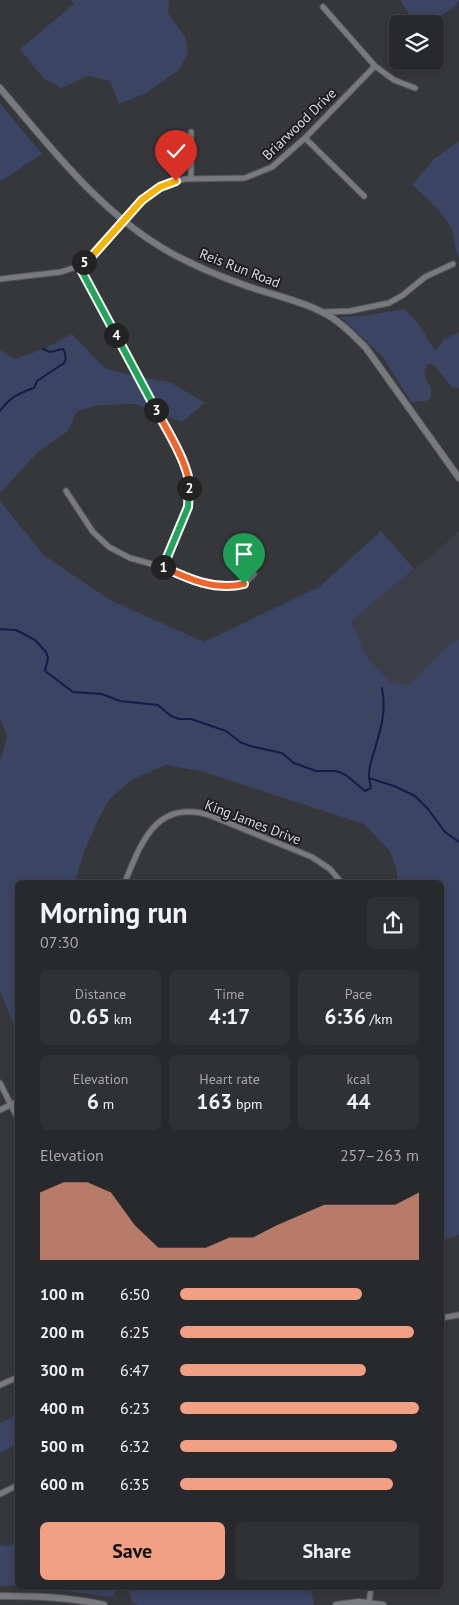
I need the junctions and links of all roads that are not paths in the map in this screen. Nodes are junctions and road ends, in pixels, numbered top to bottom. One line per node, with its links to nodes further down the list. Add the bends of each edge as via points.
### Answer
1 (323, 8): 2 (street)
2 (375, 66): 4 (street, via 394,80); 6 (street, Briarwood Drive)
3 (0, 88): 9 (street, Reis Run Road, via 74,174)
4 (414, 88)
5 (191, 132): 7 (street)
6 (305, 138): 7 (street, Briarwood Drive, via 279,162 259,173 237,179); 8 (street)
7 (191, 178): 9 (street, Briarwood Drive, via 153,191)
8 (364, 196)
9 (124, 220): 11 (street, Briarwood Drive); 13 (street, Reis Run Road, via 156,244 192,264)
10 (452, 264): 13 (street, via 425,277 389,303 350,311)
11 (79, 266): 12 (street, via 62,272); 16 (street, via 183,462 190,483 188,507)
12 (0, 279)
13 (324, 312): 14 (street, Reis Run Road, via 366,348)
14 (459, 478)
15 (66, 491): 16 (street, via 93,532 109,547 130,558)
16 (162, 567): 17 (street, via 194,582 231,588 244,584)
17 (254, 574)
18 (126, 880): 19 (street, King James Drive, via 144,838 158,822 174,814 193,811 312,857 330,869)
19 (338, 880)
20 (0, 1084): 22 (street)
21 (15, 1102): 22 (street)
22 (10, 1104): 23 (street); 24 (street)
23 (0, 1110)
24 (15, 1113)
25 (459, 1315): 26 (street)
26 (444, 1318)
27 (15, 1378): 28 (street)
28 (0, 1385)
29 (15, 1486): 30 (street)
30 (0, 1494)
31 (371, 1590): 33 (street)
32 (0, 1596): 34 (street, via 52,1597)
33 (369, 1603): 35 (street); 36 (street)
34 (104, 1605)
35 (336, 1605)
36 (383, 1605)

